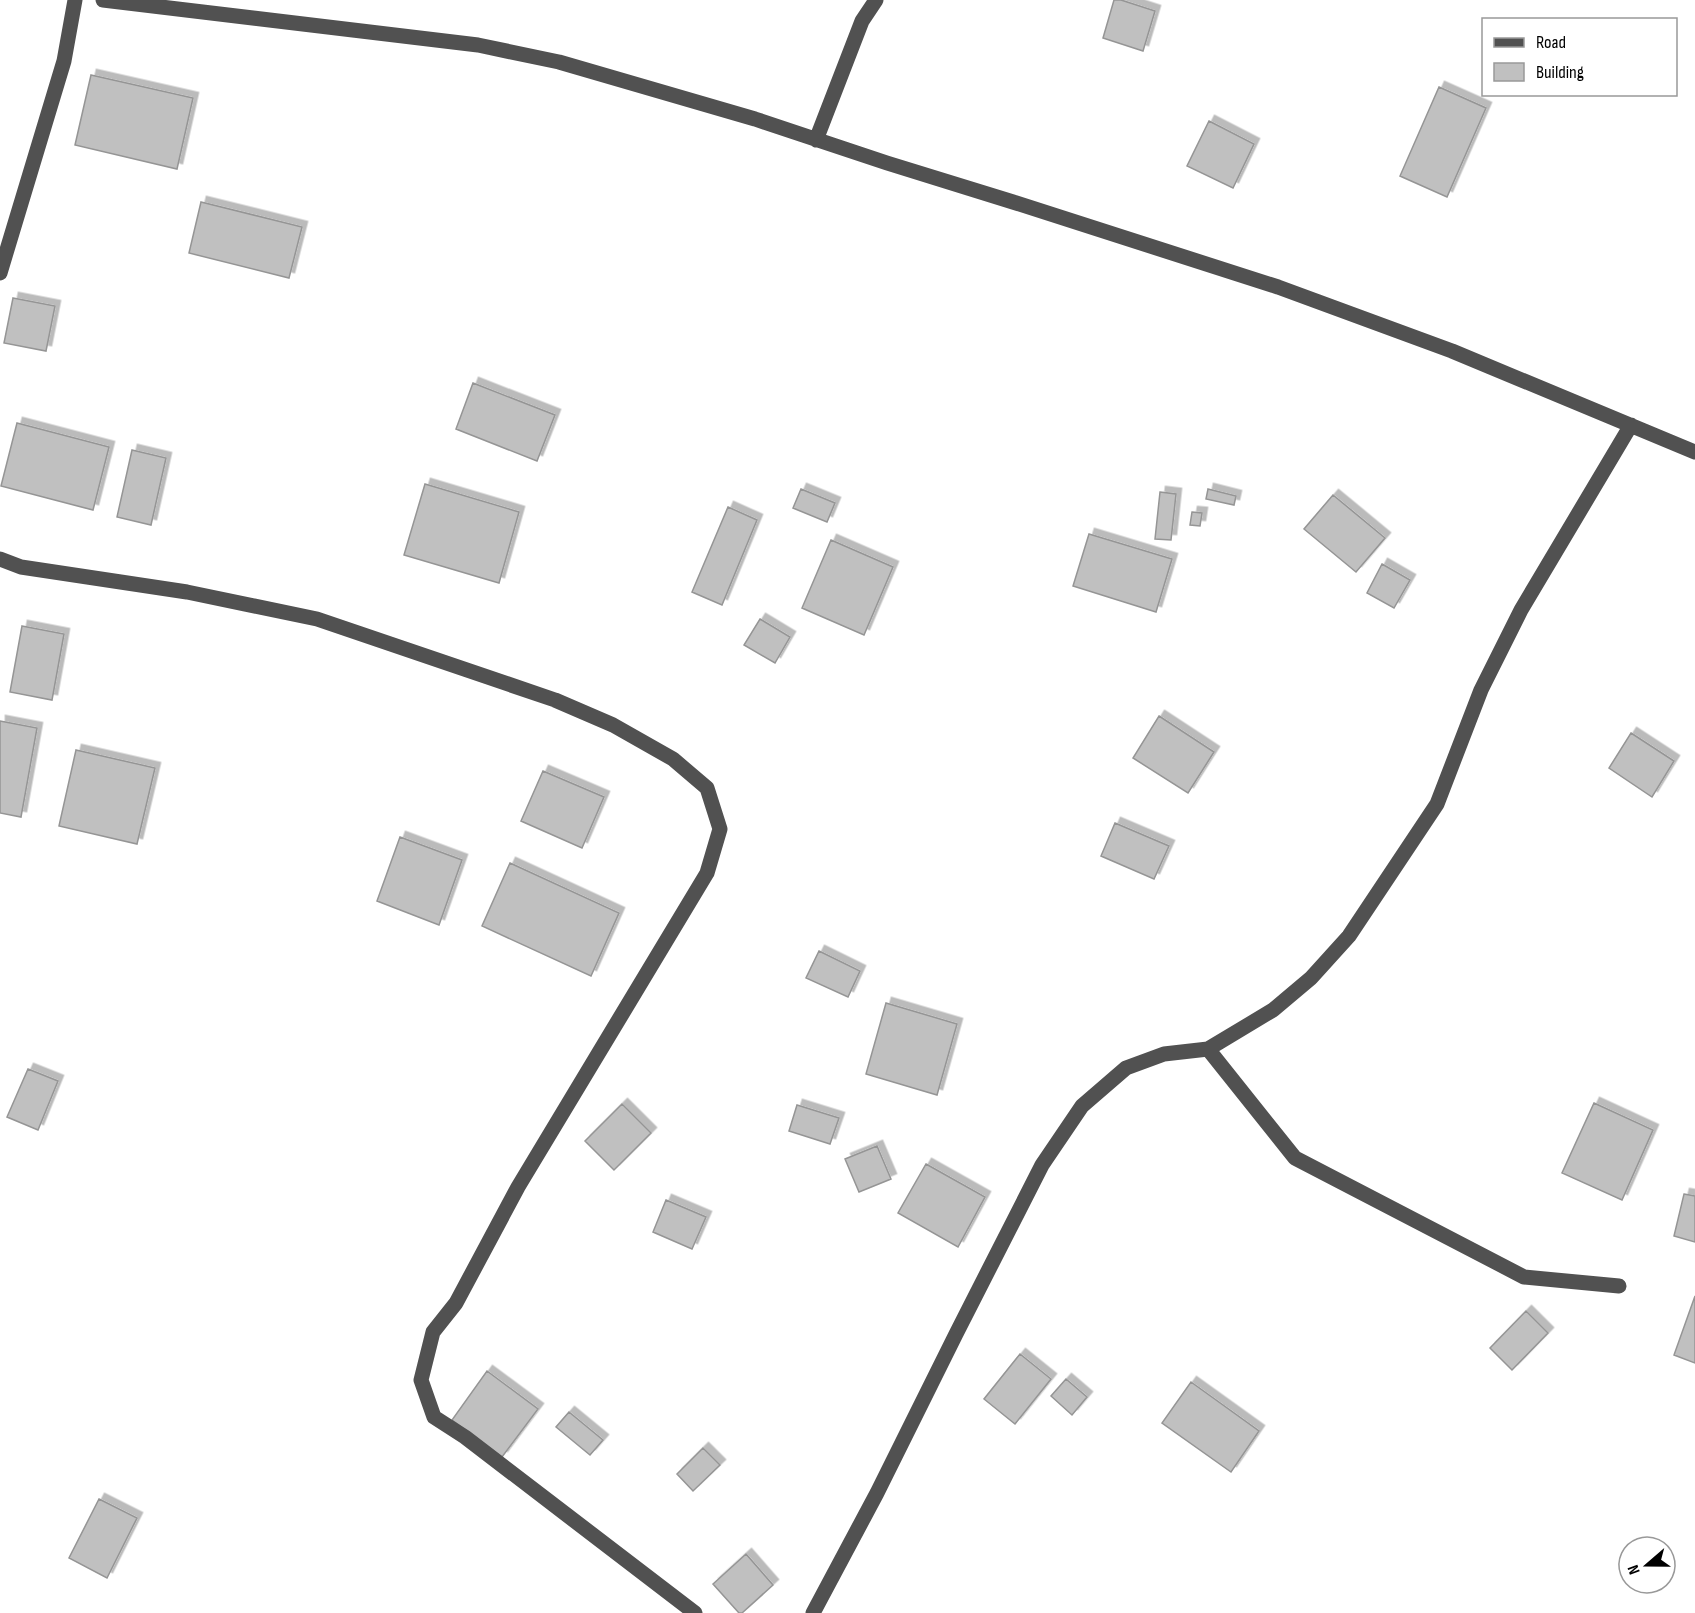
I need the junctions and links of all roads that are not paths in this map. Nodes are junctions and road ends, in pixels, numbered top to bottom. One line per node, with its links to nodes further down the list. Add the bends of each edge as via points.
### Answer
1 (75, 0): 6 (street, via 64,61)
2 (103, 0): 4 (street)
3 (876, 0): 5 (street, via 862,21)
4 (133, 2): 5 (street, via 478,45 559,62)
5 (816, 140): 7 (street, via 1278,287 1452,351)
6 (0, 273)
7 (1632, 425): 8 (street); 10 (street, via 1521,610 1481,690 1437,804 1390,877 1348,936 1311,978 1273,1010)
8 (1695, 452)
9 (0, 559): 12 (street, via 21,567 187,592 317,619 575,708 673,759 707,788 720,828 707,873 518,1187 456,1303 433,1332 421,1380 434,1418 465,1437)
10 (1208, 1049): 11 (street, via 1295,1158 1524,1277); 13 (street, via 1164,1054 1126,1068 1082,1106 1042,1165)
11 (1619, 1286)
12 (694, 1613)
13 (813, 1613)

